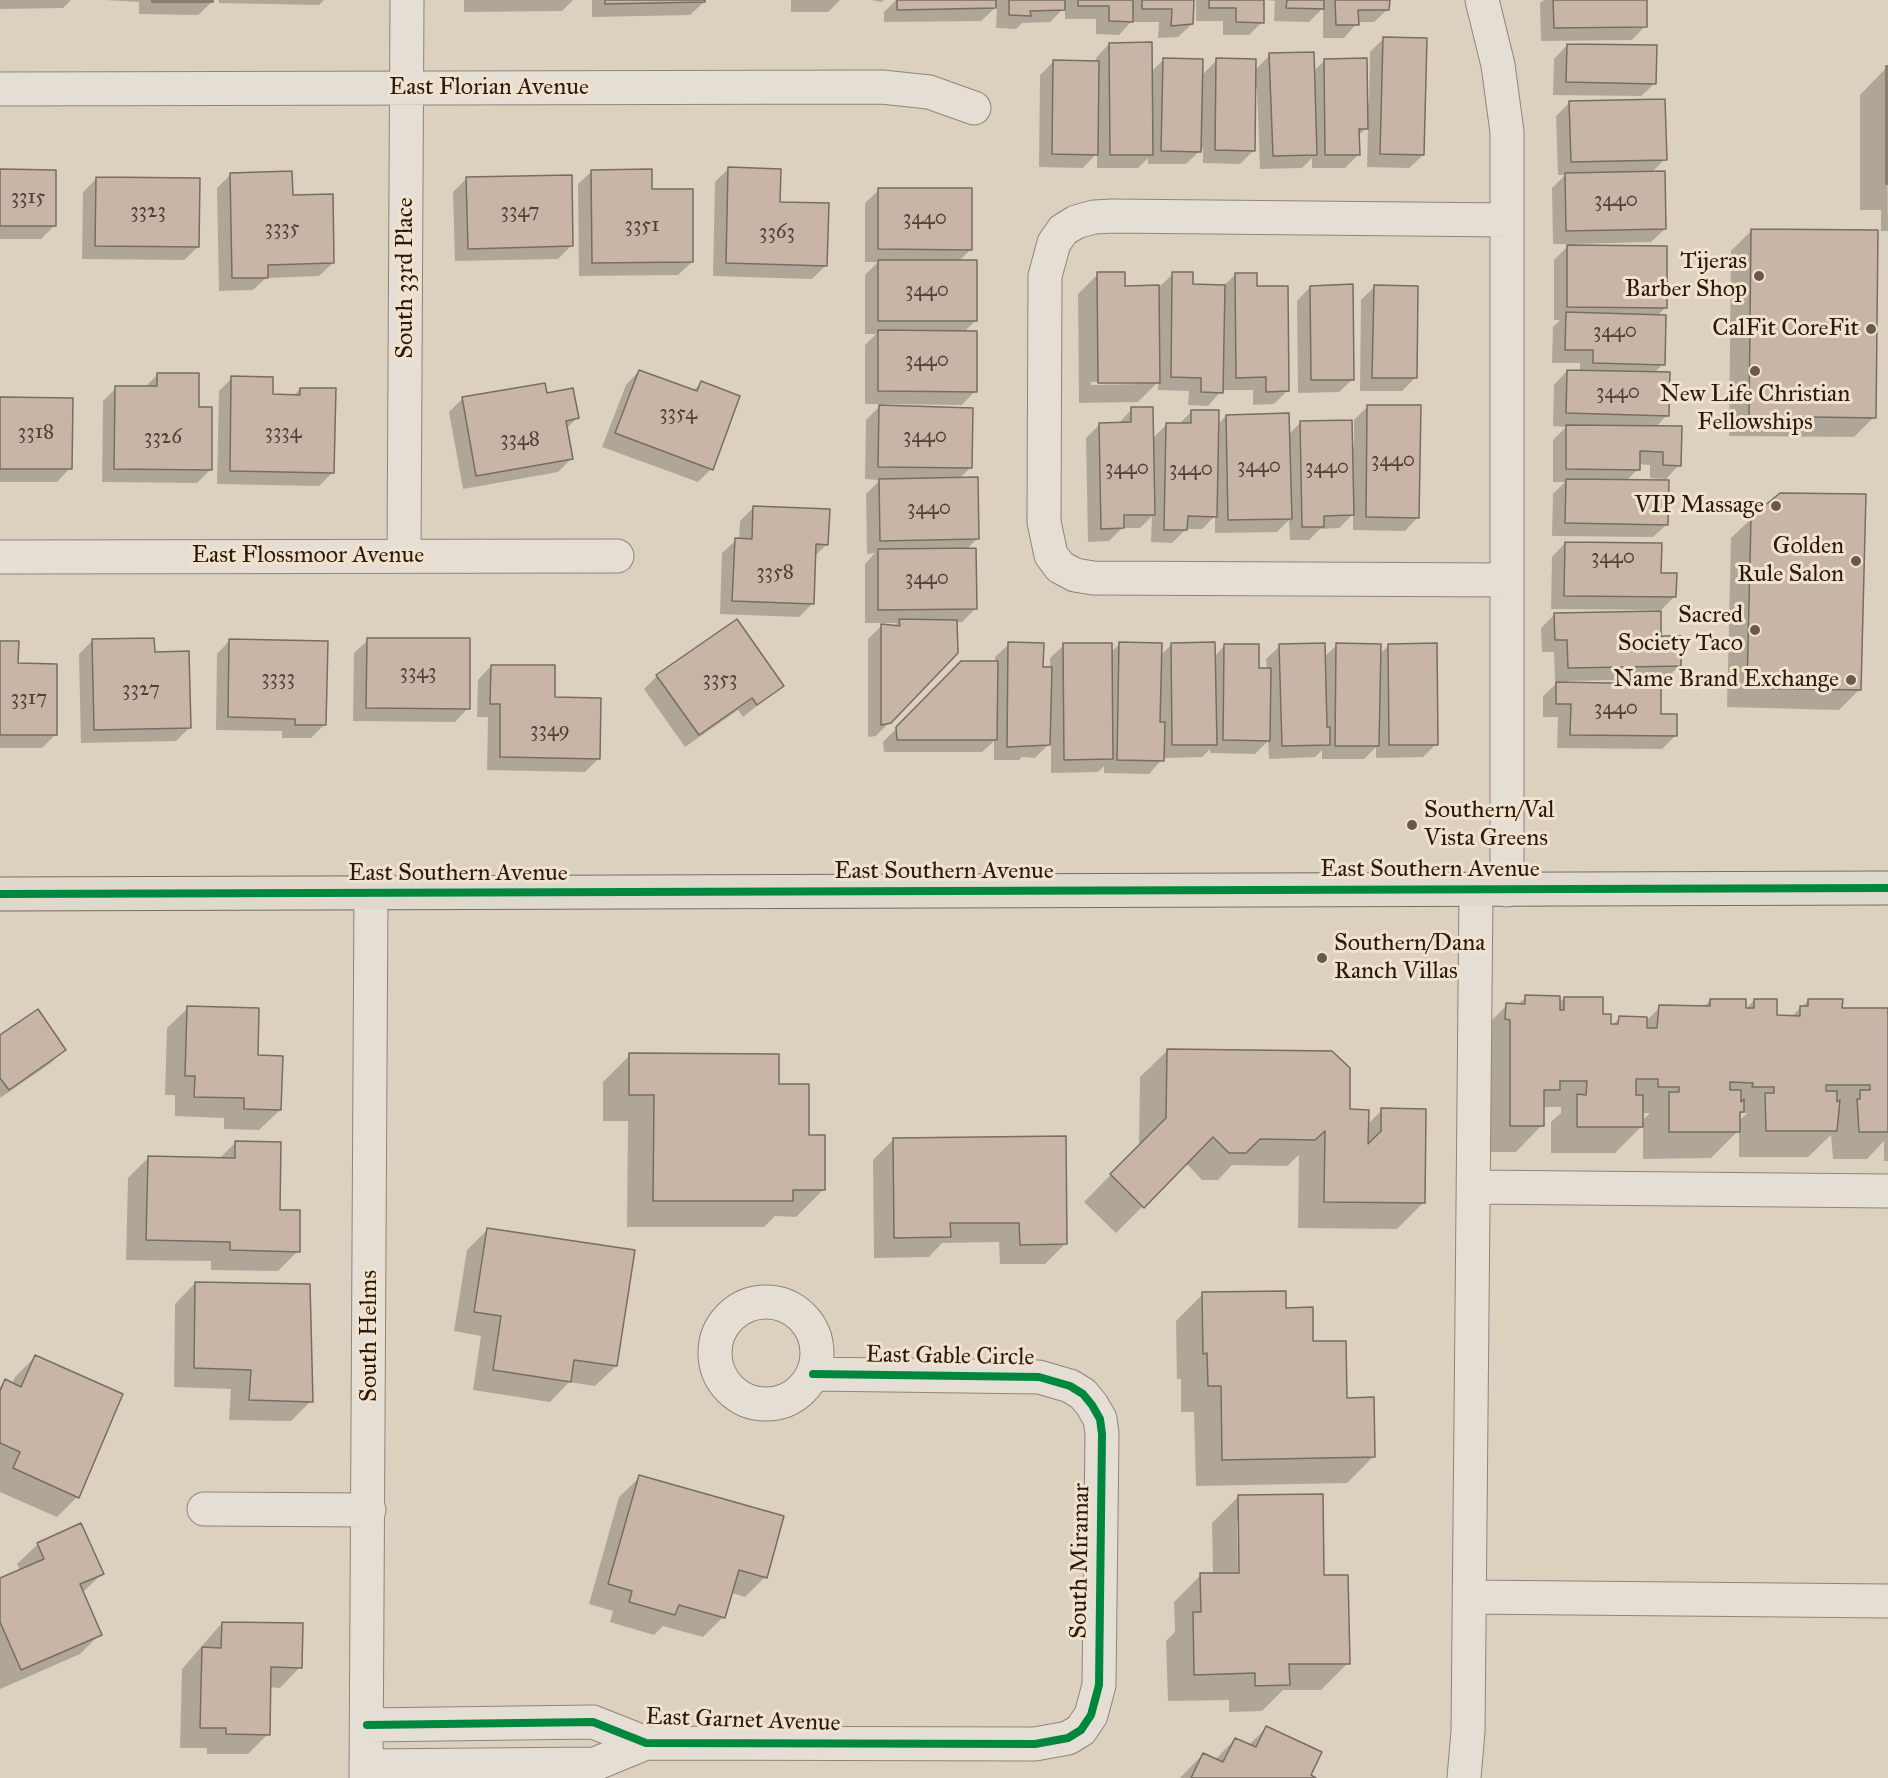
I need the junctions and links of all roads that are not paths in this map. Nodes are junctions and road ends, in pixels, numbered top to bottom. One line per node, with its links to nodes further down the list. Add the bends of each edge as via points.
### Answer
1 (407, 0): 3 (street, South 33rd Place)
2 (1482, 0): 6 (street, via 1503,95)
3 (407, 88): 4 (street, East Florian Avenue); 5 (street, East Florian Avenue, via 882,87 929,92); 7 (street, South 33rd Place)
4 (0, 89)
5 (974, 108)
6 (1507, 220): 10 (street); 10 (street, via 1113,216 1094,217 1063,230 1054,243 1045,276 1044,522 1051,555 1060,567 1093,578)
7 (404, 556): 8 (street, East Flossmoor Avenue); 9 (street, East Flossmoor Avenue)
8 (617, 556)
9 (0, 557)
10 (1507, 580): 12 (street)
11 (1888, 888): 12 (main road, East Southern Avenue)
12 (1491, 890): 13 (main road, East Southern Avenue); 15 (street)
13 (371, 893): 14 (main road, East Southern Avenue); 20 (street, South Helms)
14 (0, 894)
15 (1474, 1187): 16 (street); 21 (street)
16 (1888, 1191)
17 (813, 1374): 18 (street, East Gable Circle, via 1039,1377)
18 (1083, 1394): 24 (street, South Miramar, via 1100,1419 1102,1434 1099,1685 1091,1715)
19 (204, 1509): 20 (street)
20 (369, 1510): 23 (street, South Helms)
21 (1469, 1598): 22 (street); 27 (street)
22 (1888, 1601)
23 (367, 1725): 25 (street, East Garnet Avenue, via 593,1722); 26 (street, South Helms)
24 (1081, 1730): 25 (street, East Garnet Avenue, via 1068,1738 1035,1744)
25 (646, 1743): 26 (street, East Garnet Avenue, via 595,1764)
26 (366, 1772)
27 (1464, 1778)

